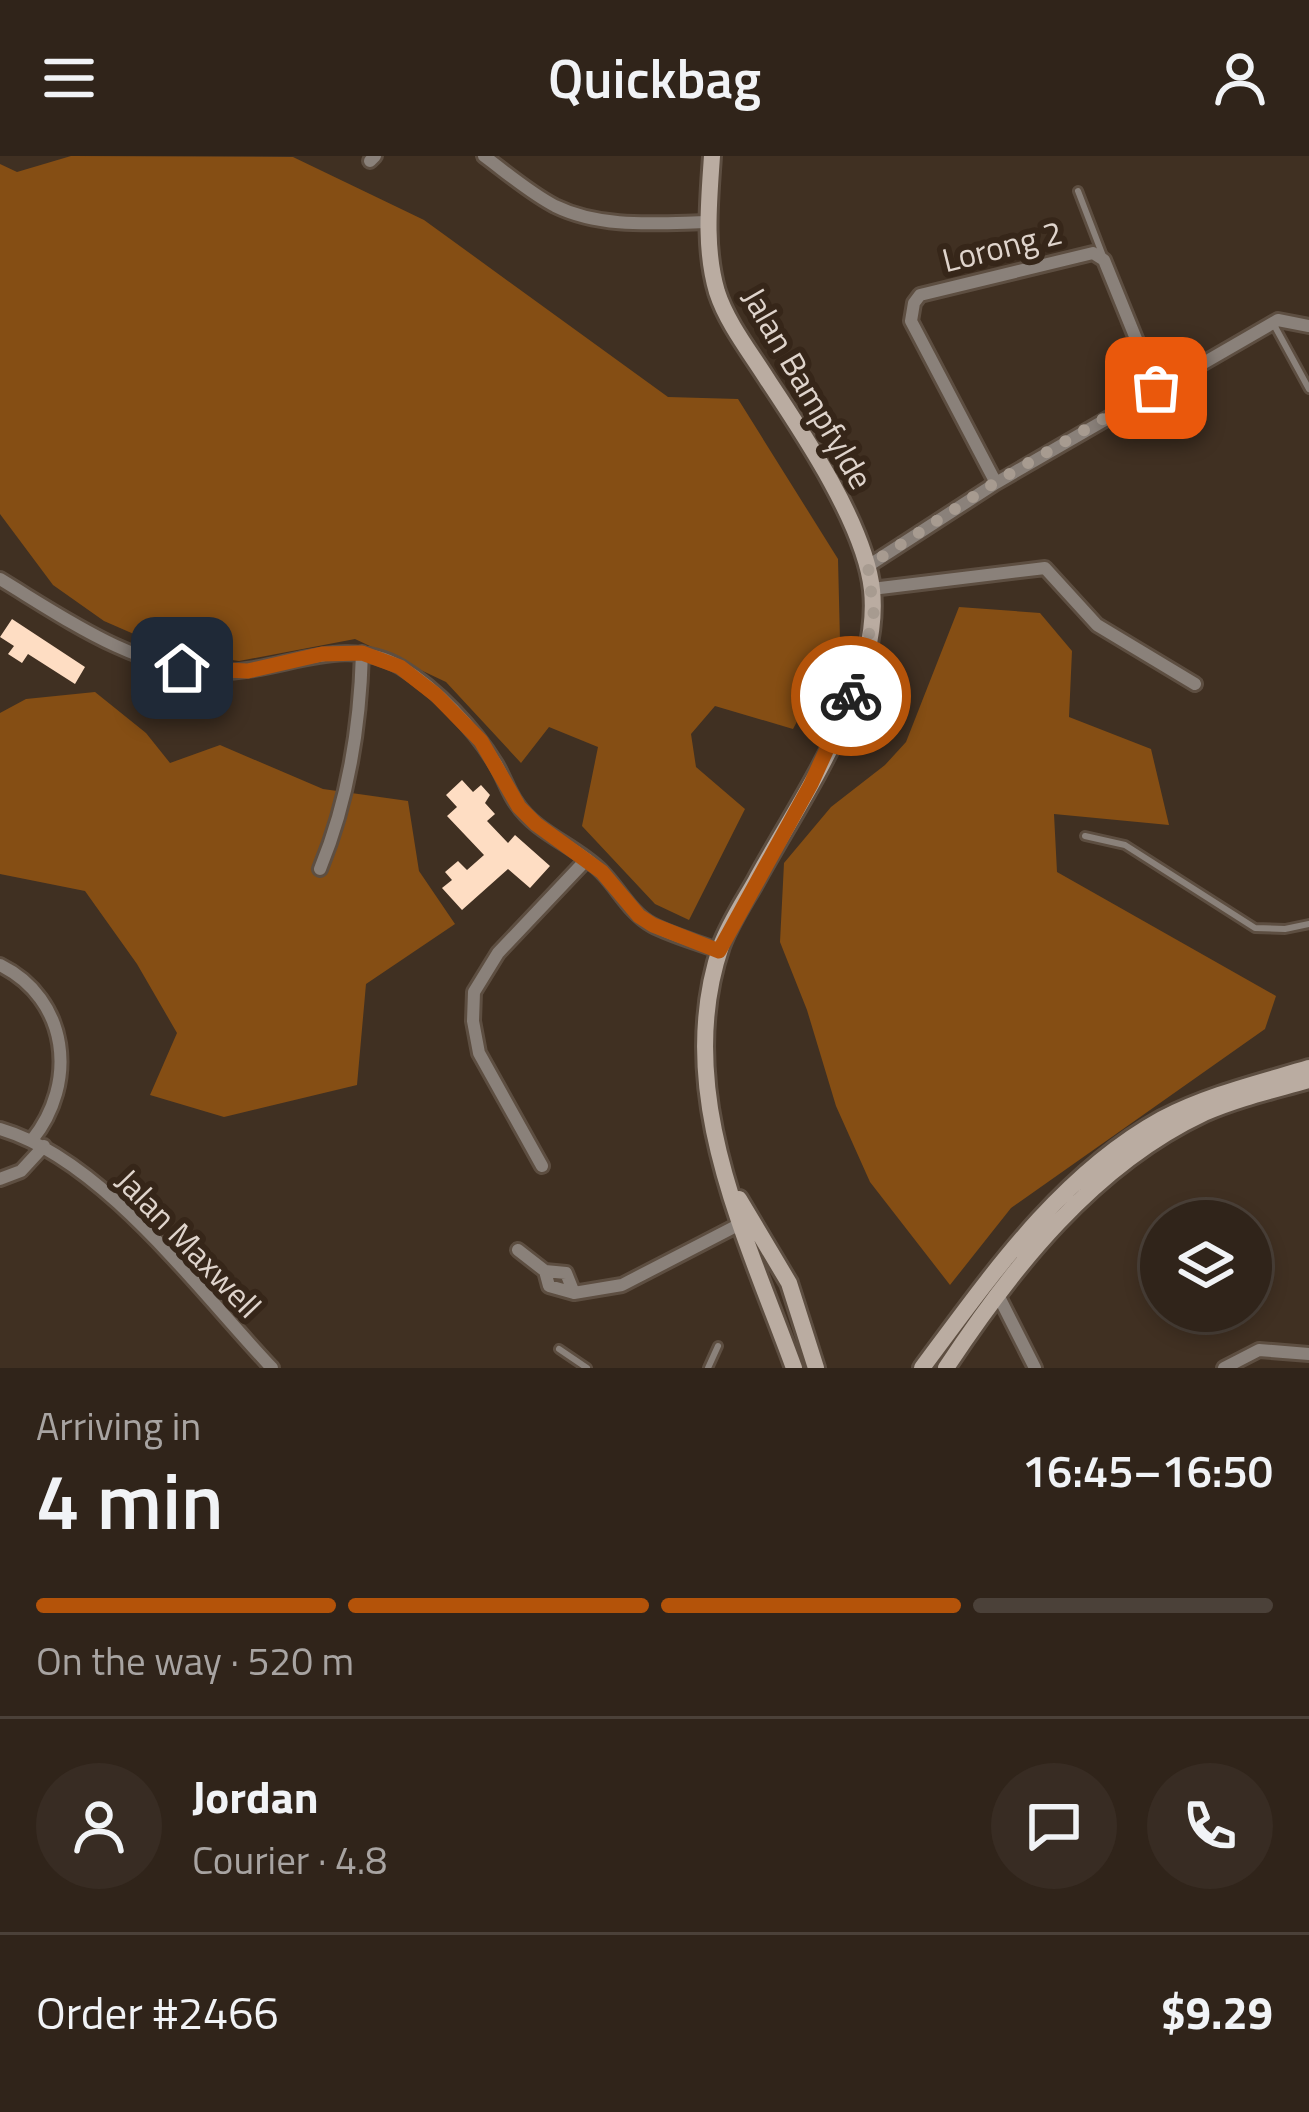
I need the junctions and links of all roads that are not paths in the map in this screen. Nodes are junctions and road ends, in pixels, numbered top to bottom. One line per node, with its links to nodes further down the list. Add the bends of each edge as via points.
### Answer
1 (484, 156): 4 (street, via 578,215)
2 (712, 156): 4 (street, Jalan Bampfylde)
3 (1078, 191): 5 (lane)
4 (708, 223): 11 (street, Jalan Bampfylde, via 718,293 807,438)
5 (1099, 256): 8 (street); 10 (street, Lorong 2, via 920,295 914,303 911,321)
6 (1273, 323): 7 (street); 8 (street); 9 (lane)
7 (1309, 326)
8 (1156, 388): 10 (street)
9 (1309, 388)
10 (996, 482): 11 (street)
11 (868, 566): 13 (street, Jalan Bampfylde)
12 (0, 578): 14 (street, via 92,635 182,668 248,671)
13 (872, 589): 15 (street, via 1046,568 1097,625); 20 (street, Jalan Bampfylde, via 868,645 837,731)
14 (362, 653): 17 (street, via 400,667 436,695 481,741 519,807); 18 (street, via 344,793)
15 (1196, 684)
16 (1084, 836): 19 (lane, via 1125,845 1255,928)
17 (587, 860): 20 (street, via 639,916); 26 (street, via 498,953 474,992 479,1053)
18 (320, 869)
19 (1309, 924)
20 (719, 951): 28 (street, Jalan Bampfylde, via 706,1105)
21 (0, 964): 25 (street, via 40,993 57,1036 54,1107)
22 (1309, 1068): 42 (street, via 1211,1096 1118,1147 1054,1203)
23 (1309, 1080): 33 (street, via 1202,1114 1126,1162 1057,1223)
24 (0, 1129): 25 (street, Jalan Maxwell)
25 (38, 1143): 27 (street, via 21,1171); 37 (street, Jalan Maxwell, via 104,1190)
26 (542, 1166)
27 (0, 1179)
28 (729, 1183): 29 (street, Jalan Bampfylde); 31 (street, Jalan Bampfylde)
29 (740, 1224): 30 (street, via 622,1285 574,1293 549,1286); 32 (street, Jalan Bampfylde)
30 (518, 1250)
31 (789, 1283): 32 (street, via 775,1279); 41 (street, Jalan Bampfylde)
32 (766, 1292): 40 (street, Jalan Bampfylde)
33 (997, 1293): 43 (street); 44 (street)
34 (718, 1346): 39 (lane)
35 (559, 1349): 38 (lane)
36 (1309, 1354): 45 (street, via 1258,1351)
37 (272, 1368)
38 (586, 1368)
39 (708, 1368)
40 (794, 1368)
41 (816, 1368)
42 (922, 1368)
43 (946, 1368)
44 (1035, 1368)
45 (1224, 1368)

